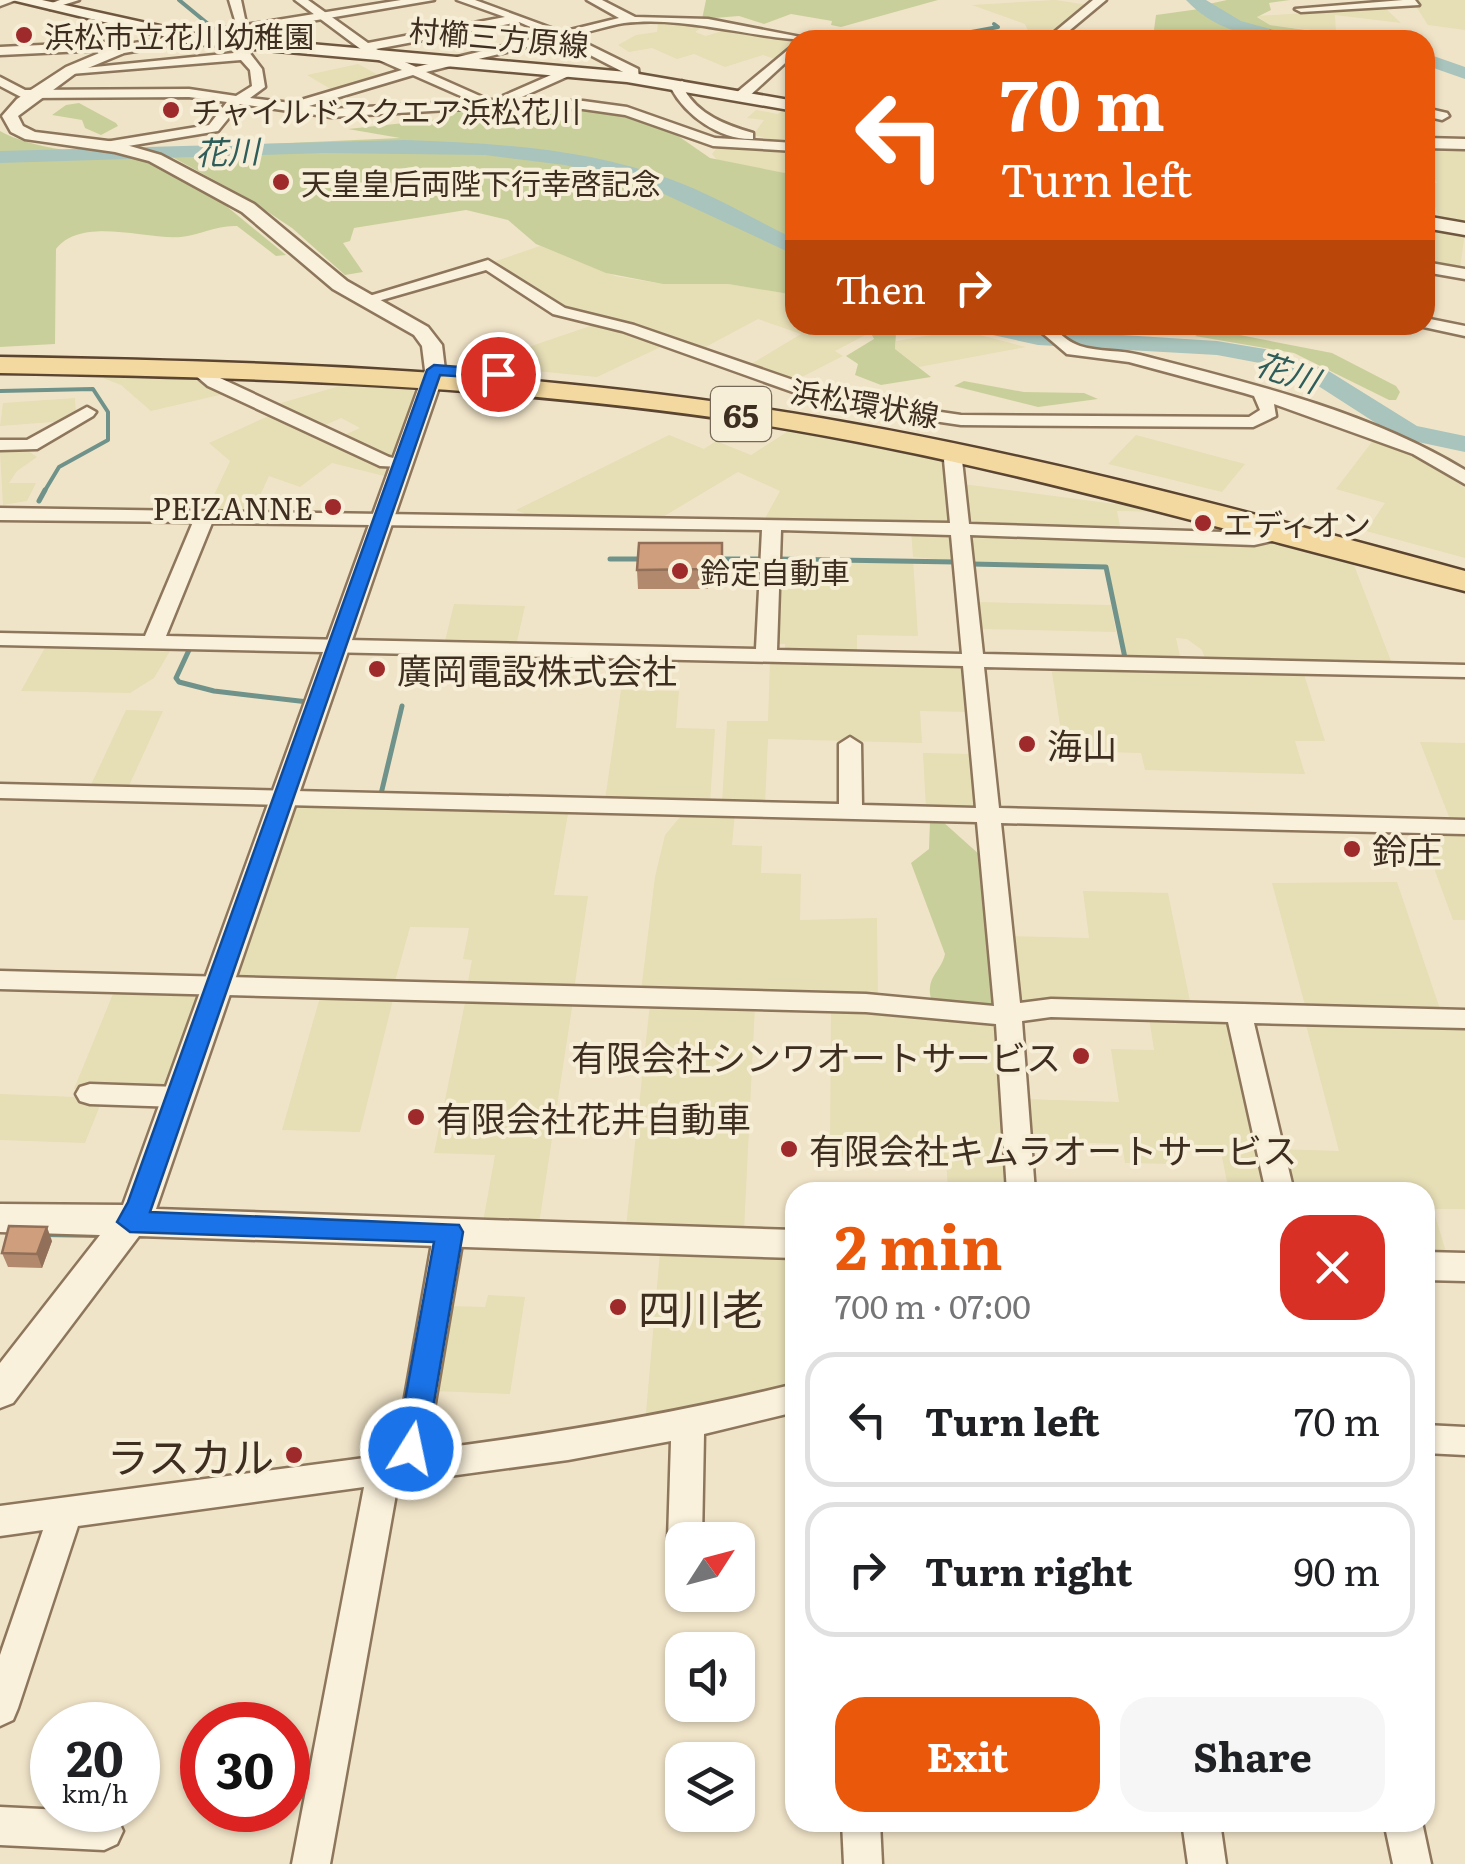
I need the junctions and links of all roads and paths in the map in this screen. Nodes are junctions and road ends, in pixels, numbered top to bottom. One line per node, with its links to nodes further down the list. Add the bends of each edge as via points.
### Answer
1 (10, 0): 11 (street)
2 (20, 0): 12 (main road, 村櫛三方原線)
3 (73, 0): 12 (street)
4 (235, 0): 21 (street)
5 (301, 0): 14 (street)
6 (427, 0): 14 (street)
7 (462, 0): 15 (street)
8 (593, 0): 16 (street)
9 (1100, 0): 17 (street)
10 (1408, 0): 13 (street, via 1413,6)
11 (0, 3)
12 (50, 6): 20 (main road, 村櫛三方原線)
13 (1300, 10)
14 (327, 18): 21 (street); 24 (street)
15 (521, 18): 18 (street); 24 (street)
16 (628, 19): 18 (street); 19 (street)
17 (1063, 30)
18 (560, 35): 26 (street); 31 (street, via 634,72)
19 (785, 36)
20 (189, 38): 21 (main road, 村櫛三方原線); 22 (street)
21 (242, 43): 24 (main road, 村櫛三方原線); 27 (street); 37 (street, via 260,84)
22 (120, 50): 23 (street); 28 (street)
23 (0, 52)
24 (373, 52): 26 (main road, 村櫛三方原線); 29 (street)
25 (785, 57): 36 (street)
26 (450, 62): 29 (street); 30 (main road, 村櫛三方原線)
27 (168, 64): 28 (street); 34 (street)
28 (71, 70): 35 (street)
29 (412, 72): 38 (street); 41 (street)
30 (566, 72): 31 (main road, 村櫛三方原線); 39 (street)
31 (633, 78): 33 (main road, 村櫛三方原線)
32 (0, 81): 35 (street)
33 (682, 85): 36 (main road, 村櫛三方原線); 45 (street, via 677,88 690,108)
34 (144, 93): 35 (street); 37 (street)
35 (34, 94): 47 (street, via 12,111 16,129)
36 (741, 96): 40 (main road, 村櫛三方原線)
37 (238, 100): 41 (street); 47 (street, via 209,130)
38 (484, 104): 39 (street); 41 (street, via 342,113)
39 (503, 104): 45 (street, via 606,107 712,142)
40 (785, 104)
41 (288, 109)
42 (1435, 114): 43 (street)
43 (1442, 116)
44 (1435, 143): 46 (street)
45 (770, 144): 48 (street)
46 (1465, 144)
47 (104, 146): 53 (street, via 161,160 259,216)
48 (785, 146)
49 (1435, 224): 50 (main road)
50 (1465, 229)
51 (1435, 269): 52 (street)
52 (1465, 274)
53 (364, 300): 60 (street, via 421,331 432,345); 63 (street, via 488,265 558,310)
54 (1435, 325): 55 (street)
55 (1465, 331)
56 (1054, 335): 61 (street, via 1069,347)
57 (0, 356): 60 (main road, 浜松環状線 / 65, via 244,360)
58 (0, 364): 59 (main road, 浜松環状線 / 65)
59 (206, 368): 60 (main road, 浜松環状線 / 65); 65 (street, via 202,375 214,382 386,462)
60 (433, 375): 63 (main road, 浜松環状線 / 65); 65 (street)
61 (1266, 394): 63 (street, via 1270,412 1253,422); 66 (street)
62 (87, 412): 64 (street, via 31,445)
63 (956, 437): 71 (main road, 浜松環状線 / 65); 72 (street); 73 (main road, 浜松環状線 / 65)
64 (0, 444)
65 (401, 462): 69 (street)
66 (1461, 467)
67 (0, 514): 68 (street)
68 (205, 517): 69 (street); 76 (street)
69 (380, 521): 70 (street); 77 (street)
70 (772, 525): 72 (street); 78 (street)
71 (1274, 528): 72 (street, via 1254,538); 74 (main road, 浜松環状線 / 65)
72 (960, 530): 79 (street)
73 (1465, 568)
74 (1465, 581)
75 (0, 639): 76 (street)
76 (152, 642): 77 (street)
77 (337, 646): 78 (street); 83 (street)
78 (766, 656): 79 (street)
79 (973, 660): 80 (street); 85 (street)
80 (1465, 671)
81 (850, 744): 84 (street)
82 (0, 791): 83 (street)
83 (285, 798): 84 (street); 88 (street)
84 (851, 812): 85 (street)
85 (989, 815): 86 (street); 89 (street)
86 (1465, 826)
87 (0, 980): 88 (street)
88 (217, 986): 89 (street, via 866,1003 939,1014); 93 (street)
89 (1008, 1013): 90 (street); 94 (street)
90 (1239, 1013): 91 (street); 95 (street)
91 (1465, 1019)
92 (90, 1094): 93 (street)
93 (178, 1096): 97 (street)
94 (1021, 1182)
95 (1278, 1182)
96 (0, 1218): 97 (street)
97 (130, 1222): 98 (street); 102 (street)
98 (449, 1232): 99 (street); 107 (street, via 411,1449)
99 (785, 1244)
100 (1435, 1266): 101 (street)
101 (1465, 1268)
102 (0, 1392)
103 (785, 1400): 104 (street)
104 (688, 1424): 107 (street); 110 (street)
105 (1435, 1439): 106 (street)
106 (1465, 1441)
107 (398, 1469): 108 (street); 117 (street)
108 (66, 1512): 109 (street); 111 (street)
109 (0, 1521)
110 (686, 1522)
111 (0, 1708)
112 (0, 1826): 113 (street)
113 (30, 1827)
114 (861, 1832): 118 (street)
115 (1203, 1832): 119 (street)
116 (1404, 1832): 120 (street)
117 (311, 1864)
118 (862, 1864)
119 (1207, 1864)
120 (1412, 1864)

